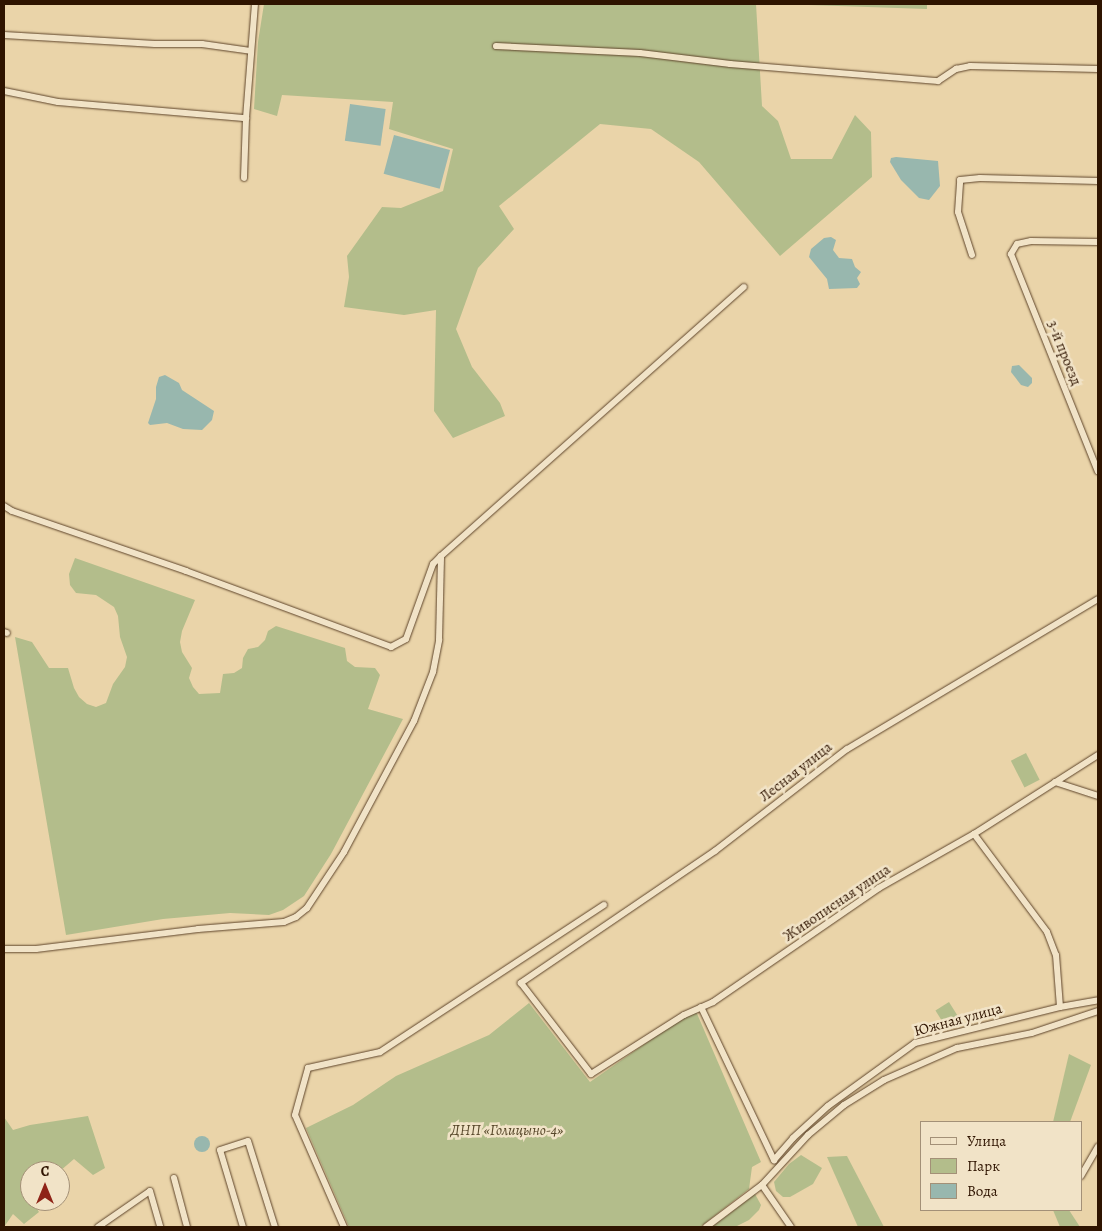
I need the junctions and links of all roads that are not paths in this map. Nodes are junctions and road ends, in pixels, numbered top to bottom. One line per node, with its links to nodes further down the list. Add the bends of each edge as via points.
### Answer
1 (255, 4): 4 (street)
2 (4, 35): 4 (street, via 202,44)
3 (496, 46): 5 (street, via 640,53 730,64 938,81 956,69 970,66)
4 (251, 51): 7 (street)
5 (1098, 69)
6 (4, 91): 7 (street, via 58,102)
7 (246, 118): 8 (street)
8 (244, 178)
9 (1098, 181): 11 (street, via 960,180 958,212)
10 (1098, 242): 13 (street, 3-й проезд, via 1032,241 1017,244 1012,254)
11 (972, 255)
12 (744, 287): 15 (street)
13 (1098, 472)
14 (4, 506): 15 (street, via 12,512 186,571 391,648 406,639 432,564)
15 (441, 556): 22 (street, via 439,640 433,672 414,721 344,852 307,908 284,922 36,949)
16 (1098, 599): 27 (street, Лесная улица, via 847,749 715,851 522,983)
17 (1098, 755): 18 (street, Живописная улица)
18 (1055, 782): 19 (street); 20 (street, Живописная улица)
19 (1098, 796)
20 (974, 834): 24 (street, Живописная улица, via 879,888); 25 (street, via 1047,932 1056,955)
21 (604, 905): 37 (street, via 380,1052 308,1068 295,1115)
22 (4, 949)
23 (1098, 1000): 25 (street, Южная улица)
24 (701, 1007): 25 (street, Южная улица, via 774,1160 828,1106 915,1043); 27 (street, Живописная улица, via 684,1014)
25 (1060, 1007)
26 (1098, 1011): 31 (street, via 1032,1033 957,1048 884,1080 844,1105 808,1135)
27 (591, 1074)
28 (1098, 1147): 29 (street)
29 (1082, 1174)
30 (174, 1178): 34 (street)
31 (762, 1185): 38 (street); 39 (street)
32 (98, 1227): 33 (street, via 150,1191)
33 (160, 1227)
34 (186, 1227)
35 (243, 1227): 36 (street, via 220,1150 248,1141)
36 (275, 1227)
37 (344, 1227)
38 (706, 1227)
39 (791, 1227)

